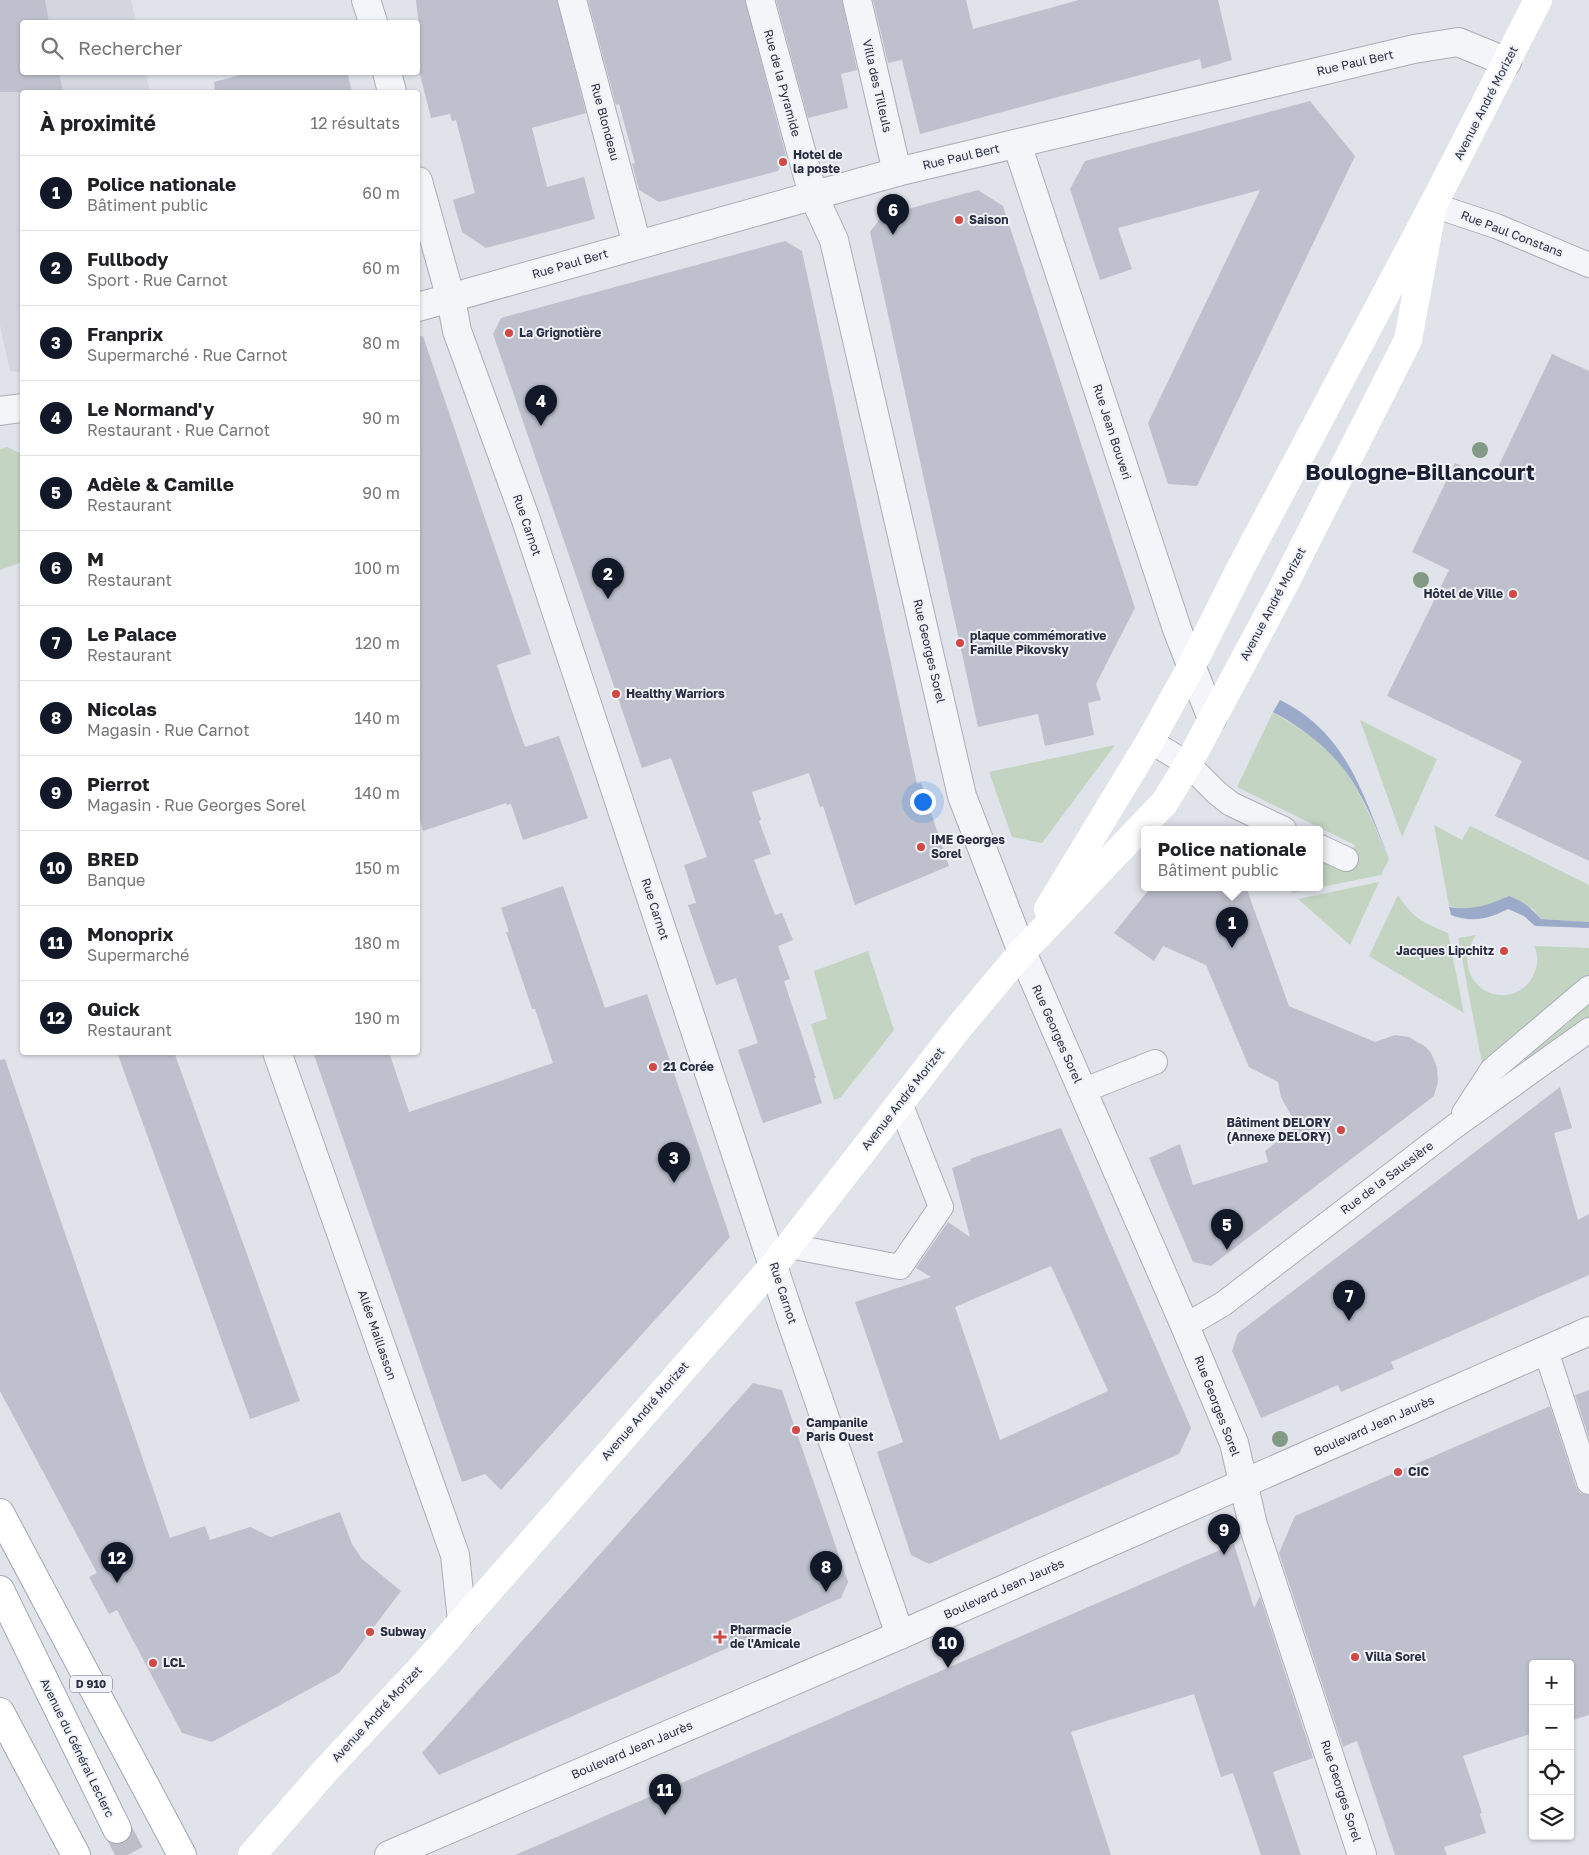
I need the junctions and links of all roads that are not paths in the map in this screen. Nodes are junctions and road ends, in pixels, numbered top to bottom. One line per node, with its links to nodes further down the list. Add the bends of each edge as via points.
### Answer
1 (366, 0): 6 (street)
2 (572, 0): 15 (street, Rue Blondeau)
3 (760, 0): 13 (street, Rue de la Pyramide)
4 (856, 0): 11 (street, Villa des Tilleuls)
5 (1538, 0): 7 (main road, Avenue André Morizet)
6 (372, 20)
7 (1507, 62): 10 (street, Rue Paul Bert, via 1458,42 1440,44); 14 (main road, Avenue André Morizet)
8 (388, 75): 9 (street)
9 (392, 90)
10 (1017, 144): 11 (street, Rue Paul Bert); 21 (street, Rue Jean Bouveri)
11 (897, 172): 13 (street, Rue Paul Bert)
12 (420, 188): 17 (street, Rue Carnot)
13 (813, 195): 15 (street, Rue Paul Bert); 30 (street, Rue Georges Sorel, via 834,240 962,796)
14 (1433, 205): 16 (lane, Rue Paul Constans, via 1496,226); 21 (main road, Avenue André Morizet); 22 (main road, Avenue André Morizet, via 1408,340 1282,589)
15 (637, 244): 17 (street, Rue Paul Bert)
16 (1589, 265)
17 (451, 299): 18 (street, Rue Paul Bert); 38 (street, Rue Carnot, via 457,331 525,517)
18 (420, 307)
19 (20, 408): 20 (street)
20 (0, 411)
21 (1191, 667): 22 (street, Rue Jean Bouveri); 23 (main road, Avenue André Morizet)
22 (1212, 718): 24 (main road, Avenue André Morizet)
23 (1150, 741): 24 (lane); 30 (main road, Avenue André Morizet)
24 (1188, 764): 25 (main road, Avenue André Morizet, via 1165,802); 26 (lane, via 1231,804)
25 (1142, 826)
26 (1278, 826)
27 (1141, 827): 30 (main road, Avenue André Morizet)
28 (1323, 848): 29 (lane)
29 (1346, 860)
30 (1022, 952): 35 (street, Rue Georges Sorel); 36 (main road, Avenue André Morizet)
31 (1589, 988): 37 (lane, via 1492,1070)
32 (1589, 1030): 37 (lane, Rue de la Saussière)
33 (279, 1055): 46 (street, Allée Maillasson, via 455,1555)
34 (1155, 1062): 35 (lane)
35 (1082, 1091): 39 (street, Rue Georges Sorel)
36 (900, 1103): 38 (main road, Avenue André Morizet); 38 (lane, via 941,1207 900,1267)
37 (1455, 1126): 39 (lane, Rue de la Saussière, via 1223,1304)
38 (781, 1255): 46 (main road, Avenue André Morizet); 48 (street, Rue Carnot, via 791,1320)
39 (1185, 1326): 43 (street, Rue Georges Sorel, via 1234,1443)
40 (1589, 1331): 41 (street, Boulevard Jean Jaurès)
41 (1546, 1350): 42 (lane); 43 (street, Boulevard Jean Jaurès)
42 (1589, 1482)
43 (1244, 1484): 48 (street, Boulevard Jean Jaurès); 54 (street, Rue Georges Sorel, via 1252,1525)
44 (0, 1513): 51 (main road, D 910)
45 (0, 1590): 47 (main road, Avenue du Général Leclerc / D 910, via 117,1829)
46 (462, 1621): 52 (main road, Avenue André Morizet)
47 (0, 1625)
48 (900, 1635): 53 (street, Boulevard Jean Jaurès)
49 (0, 1712): 50 (main road)
50 (76, 1855)
51 (182, 1855)
52 (252, 1855)
53 (389, 1855)
54 (1362, 1855)

